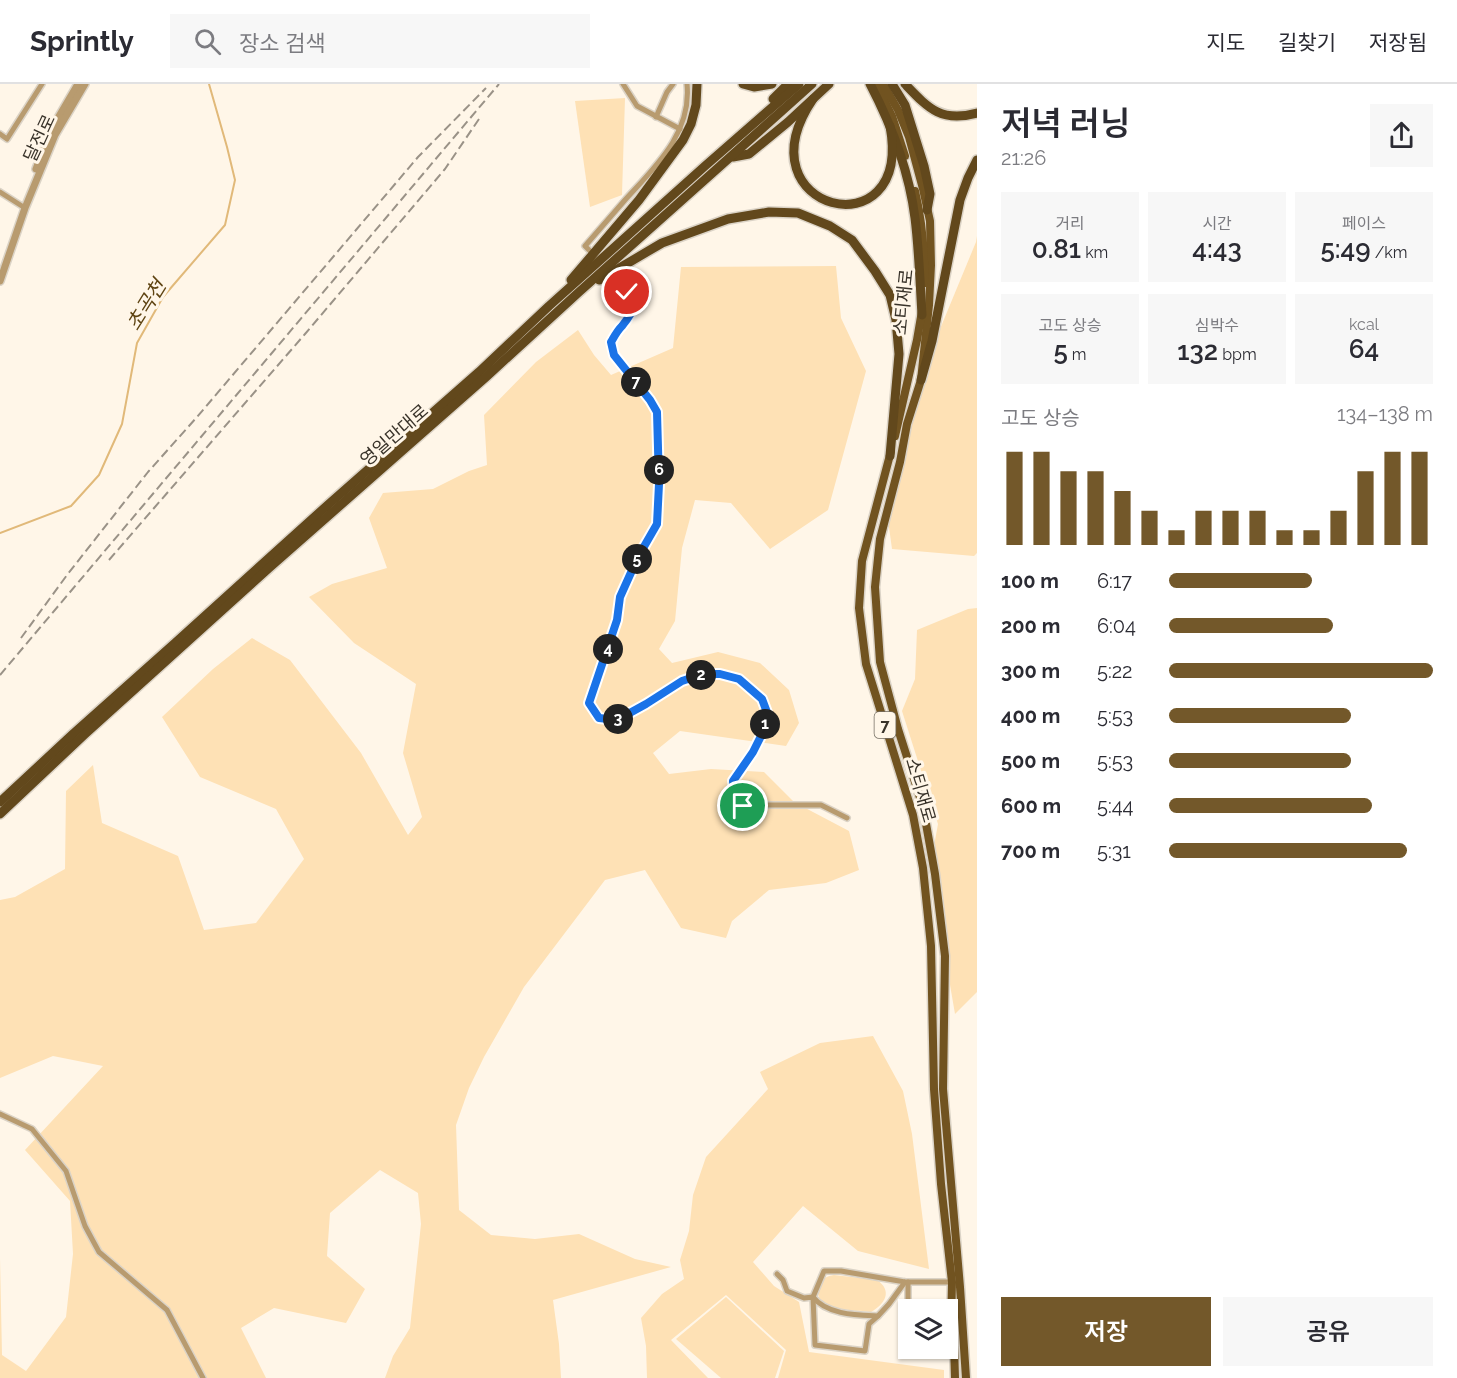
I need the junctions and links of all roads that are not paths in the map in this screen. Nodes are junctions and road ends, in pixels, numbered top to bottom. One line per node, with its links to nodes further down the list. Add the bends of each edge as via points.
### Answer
1 (42, 84): 24 (street, via 7,139)
2 (78, 84): 29 (street, 달전로, via 51,130 25,198)
3 (85, 84): 29 (street, 달전로, via 55,135)
4 (622, 84): 21 (street, via 637,106)
5 (673, 84): 21 (street)
6 (687, 84): 23 (street)
7 (697, 84): 35 (highway, via 696,105 683,140 639,200)
8 (743, 84): 9 (highway)
9 (772, 84)
10 (788, 84): 25 (highway)
11 (799, 84): 25 (highway, 영일만대로)
12 (812, 84): 26 (highway, 영일만대로)
13 (829, 84): 19 (highway)
14 (870, 84): 22 (highway)
15 (876, 84): 36 (main road, 소티재로 / 7, via 892,116 916,195 924,266)
16 (883, 84): 30 (main road, 소티재로 / 7, via 909,137)
17 (892, 84): 30 (highway, via 905,105 924,166 930,194)
18 (905, 84): 20 (highway, via 932,110 944,115)
19 (813, 99): 22 (highway, via 797,127 794,162 810,191 831,203 854,204 884,186 892,158); 26 (highway, via 750,154)
20 (977, 113)
21 (656, 117): 23 (street)
22 (890, 126): 36 (highway, via 915,217)
23 (680, 129): 31 (street, via 656,166 585,246)
24 (0, 134)
25 (721, 153): 35 (highway, 영일만대로)
26 (731, 157): 34 (highway, 영일만대로)
27 (977, 160): 37 (highway, via 960,200)
28 (0, 192): 29 (street)
29 (25, 208): 33 (street, 달전로)
30 (927, 210): 37 (main road, 소티재로 / 7, via 931,265)
31 (591, 252)
32 (616, 278): 41 (street, via 633,302 632,314 611,342 614,355 657,412 657,524 620,597 617,620 589,703 599,718 617,720 682,681 703,674 739,679 762,699 768,715 753,752 733,781 734,796 743,806 820,806)
33 (0, 281)
34 (579, 292): 38 (highway, via 662,243 728,219 769,212 798,213 830,226 852,240 890,295 899,354); 40 (highway, 영일만대로, via 268,568)
35 (549, 306): 39 (highway, 영일만대로)
36 (921, 315): 38 (main road, 소티재로 / 7)
37 (921, 380): 51 (main road, 소티재로 / 7, via 880,539 875,587 880,662 924,807 945,956 943,1089)
38 (890, 456): 45 (main road, 소티재로 / 7, via 862,561 859,608 866,664 912,815 923,868 931,946 934,1089)
39 (0, 802)
40 (0, 814)
41 (847, 818)
42 (0, 1114): 49 (street, via 32,1129 66,1171 85,1226 99,1252 167,1310)
43 (777, 1274): 46 (street, via 788,1291 804,1298)
44 (906, 1282): 45 (street); 46 (street, via 824,1270); 47 (street); 48 (street)
45 (952, 1282): 50 (main road, 소티재로 / 7)
46 (813, 1297): 48 (street, via 818,1304 838,1311); 48 (street, via 815,1345 865,1351 869,1324)
47 (908, 1299)
48 (878, 1316)
49 (203, 1378)
50 (955, 1378)
51 (966, 1378)

